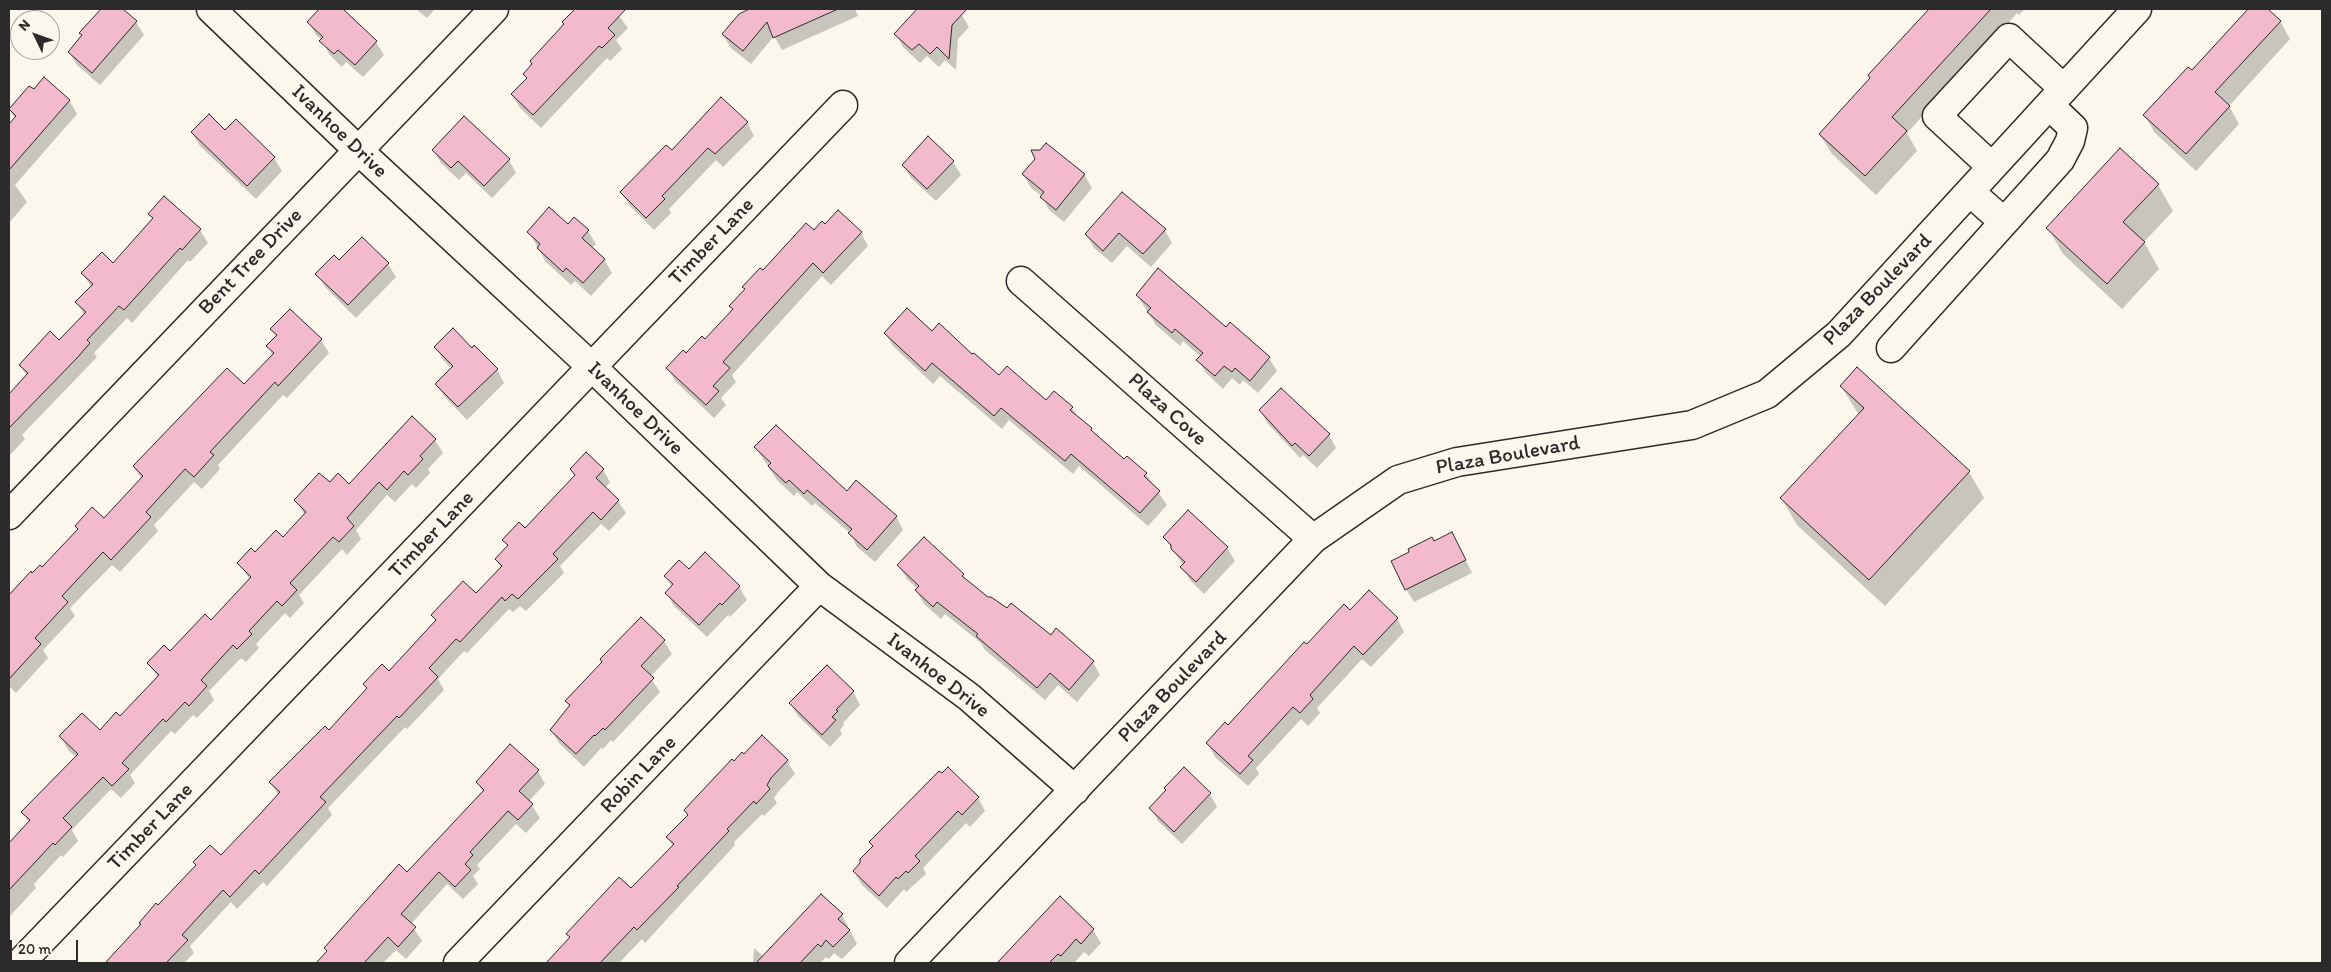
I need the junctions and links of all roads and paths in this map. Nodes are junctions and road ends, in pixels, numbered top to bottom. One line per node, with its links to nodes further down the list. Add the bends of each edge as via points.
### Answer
1 (18, 9): 5 (street)
2 (211, 9): 8 (street, Ivanhoe Drive)
3 (494, 9): 8 (street, Bent Tree Drive)
4 (2137, 9): 6 (street, Plaza Boulevard)
5 (9, 18)
6 (2057, 97): 9 (street, Plaza Boulevard); 9 (street, via 2008,38 1937,116); 11 (street, via 2073,128 2070,142 2060,160)
7 (842, 105): 14 (street, Timber Lane)
8 (358, 150): 14 (street, Ivanhoe Drive); 15 (street, Bent Tree Drive)
9 (1992, 167): 10 (street, Plaza Boulevard)
10 (1970, 192): 11 (street); 16 (street, Plaza Boulevard, via 1839,334 1767,394 1692,425 1457,462 1398,480)
11 (2004, 222): 13 (street)
12 (1021, 281): 16 (street, Plaza Cove)
13 (1890, 348)
14 (592, 368): 17 (street, Ivanhoe Drive); 19 (street, Timber Lane)
15 (9, 515)
16 (1313, 539): 18 (street, Plaza Boulevard)
17 (820, 586): 18 (street, Ivanhoe Drive, via 969,697); 20 (street, Robin Lane)
18 (1075, 790): 21 (street, Plaza Boulevard)
19 (20, 963)
20 (458, 963)
21 (908, 963)

